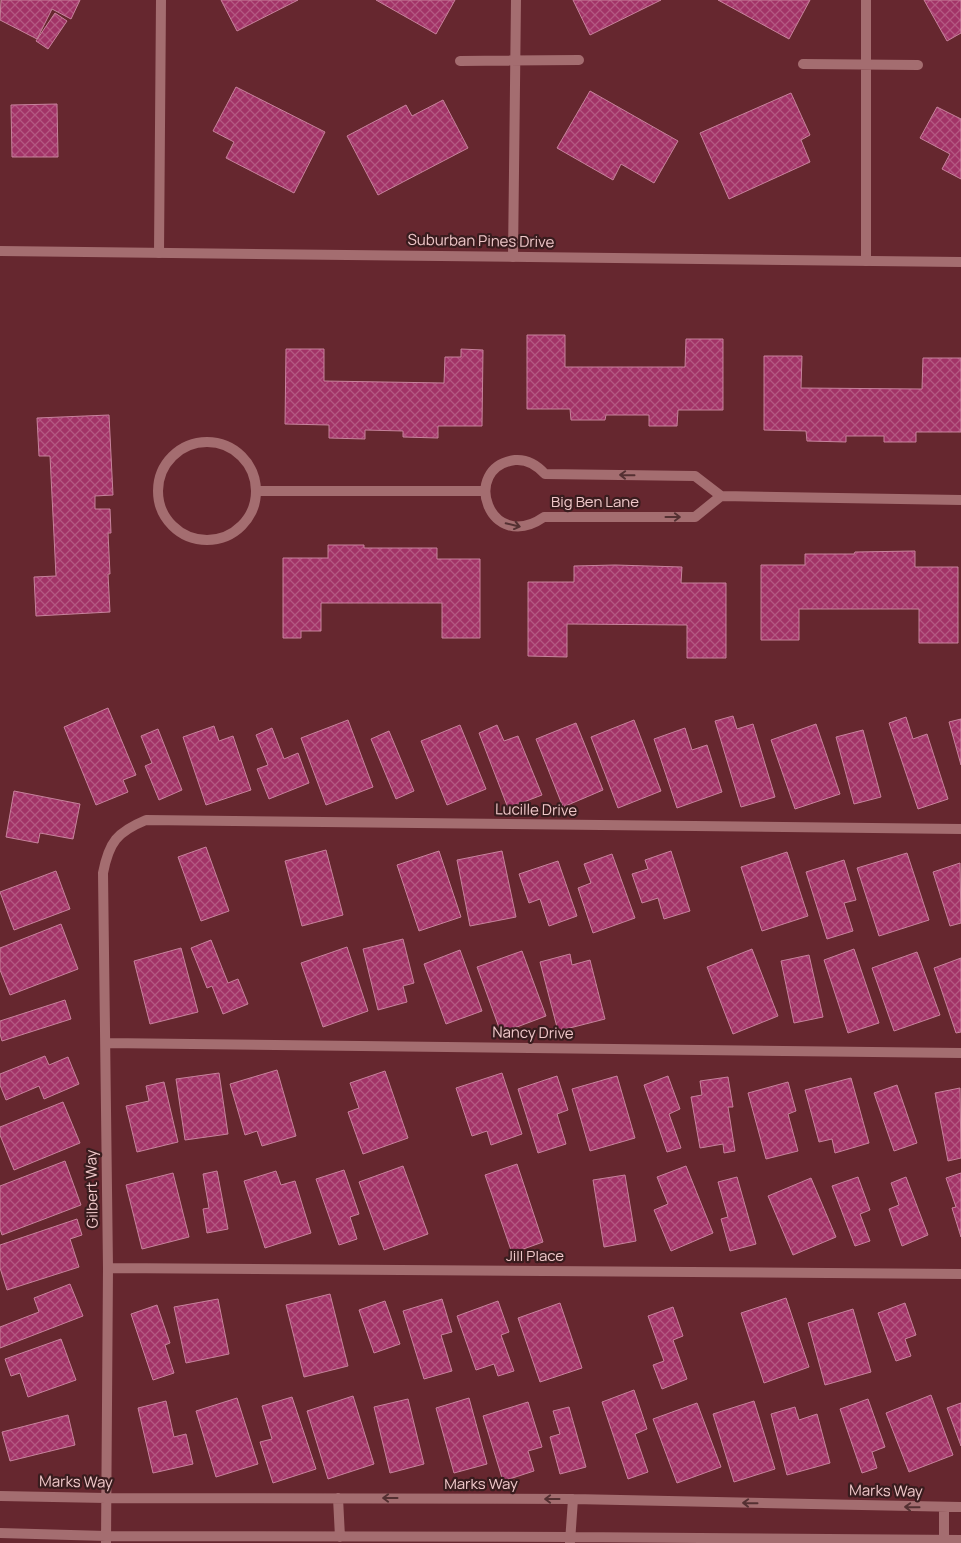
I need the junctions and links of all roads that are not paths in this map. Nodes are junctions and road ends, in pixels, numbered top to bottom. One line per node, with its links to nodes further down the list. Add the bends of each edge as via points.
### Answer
1 (161, 0): 11 (street)
2 (516, 0): 6 (street)
3 (866, 0): 9 (street)
4 (460, 60): 6 (street)
5 (578, 60): 6 (street)
6 (516, 61): 12 (street)
7 (804, 64): 9 (street)
8 (918, 65): 9 (street)
9 (866, 66): 13 (street)
10 (0, 251): 11 (street, Suburban Pines Drive)
11 (159, 253): 12 (street, Suburban Pines Drive)
12 (513, 257): 13 (street, Suburban Pines Drive)
13 (866, 261): 14 (street, Suburban Pines Drive)
14 (961, 262)
15 (257, 491): 15 (street, via 247,461 236,450 222,443 206,441 190,444 166,464 158,494 162,510 171,524 200,540 217,539 232,533 245,522 254,508); 16 (street)
16 (485, 491): 17 (street, Big Ben Lane, one-way to 16, via 695,476 546,474 530,462 520,460 499,465 486,481); 17 (street, Big Ben Lane, one-way to 17, via 486,503 500,522 523,527 544,517 695,517)
17 (722, 496): 18 (street)
18 (961, 500)
19 (961, 829): 20 (street, Lucille Drive, via 146,820)
20 (116, 838): 21 (street, Gilbert Way, via 107,854 104,873)
21 (106, 1043): 22 (street, Nancy Drive); 23 (street, Gilbert Way)
22 (961, 1053)
23 (108, 1268): 24 (street, Jill Place); 26 (street, Gilbert Way)
24 (961, 1274)
25 (0, 1496): 26 (street, Marks Way)
26 (106, 1498): 27 (street, Marks Way); 33 (street, Gilbert Way)
27 (338, 1498): 28 (street, Marks Way, one-way to 27); 32 (street)
28 (573, 1499): 29 (street, Marks Way, one-way to 28); 34 (street)
29 (944, 1507): 30 (street, Marks Way); 35 (street)
30 (961, 1508)
31 (0, 1533): 33 (street)
32 (340, 1537): 33 (street); 34 (street)
33 (106, 1540)
34 (570, 1540): 35 (street)
35 (944, 1540): 36 (street)
36 (961, 1540)

